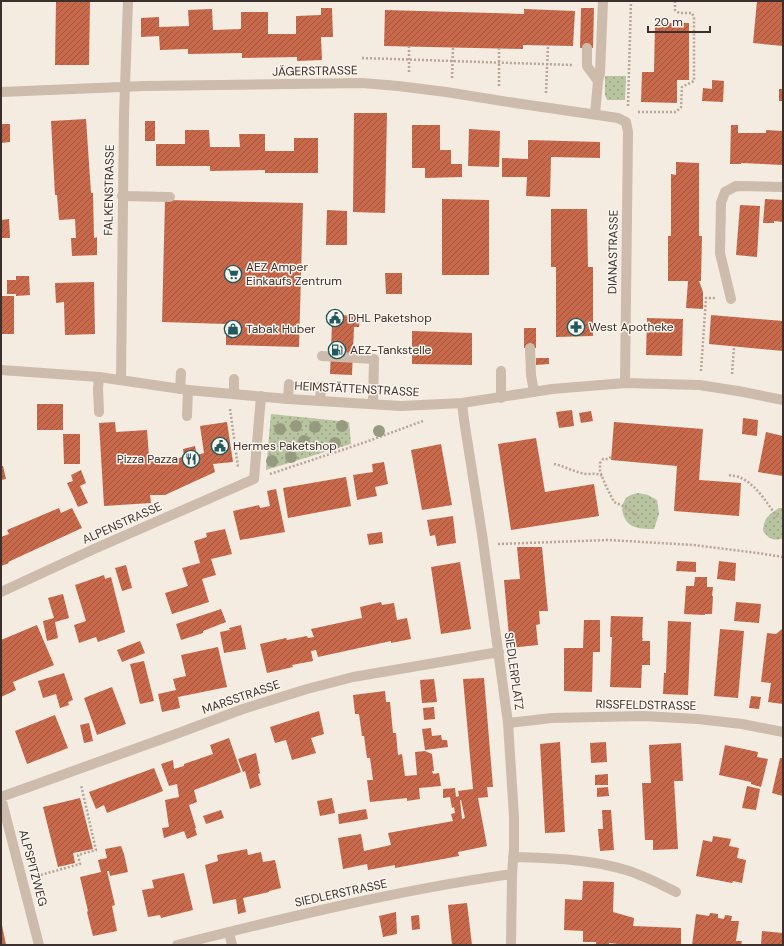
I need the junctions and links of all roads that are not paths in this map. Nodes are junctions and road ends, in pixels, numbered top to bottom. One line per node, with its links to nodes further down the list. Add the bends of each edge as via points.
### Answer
1 (128, 1): 5 (street, FALKENSTRASSE)
2 (603, 1): 4 (street)
3 (587, 48): 4 (street, via 587,66)
4 (598, 81): 7 (street)
5 (125, 87): 6 (street, JÄGERSTRASSE); 7 (street, JÄGERSTRASSE, via 362,83 446,92); 10 (street, FALKENSTRASSE)
6 (1, 92)
7 (594, 114): 8 (street, JÄGERSTRASSE)
8 (626, 122): 22 (street, DIANASTRASSE, via 628,132)
9 (783, 187): 12 (street, via 736,186 725,192 721,203 720,252)
10 (122, 196): 11 (street); 20 (street, FALKENSTRASSE)
11 (170, 197)
12 (731, 299)
13 (530, 348): 25 (street)
14 (322, 356): 33 (street, via 374,359)
15 (1, 370): 18 (street, HEIMSTÄTTENSTRASSE)
16 (501, 371): 28 (street)
17 (181, 373): 24 (street)
18 (99, 377): 20 (street, HEIMSTÄTTENSTRASSE); 34 (street)
19 (234, 379): 26 (street)
20 (121, 380): 24 (street, HEIMSTÄTTENSTRASSE)
21 (289, 384): 29 (street)
22 (625, 384): 25 (street, HEIMSTÄTTENSTRASSE); 30 (street, HEIMSTÄTTENSTRASSE, via 699,385)
23 (321, 386): 31 (street)
24 (184, 389): 26 (street, HEIMSTÄTTENSTRASSE); 35 (street)
25 (534, 392): 28 (street, HEIMSTÄTTENSTRASSE)
26 (234, 394): 27 (street, HEIMSTÄTTENSTRASSE)
27 (261, 396): 29 (street, HEIMSTÄTTENSTRASSE); 36 (street, ALPENSTRASSE, via 254,480)
28 (502, 398): 32 (street, HEIMSTÄTTENSTRASSE)
29 (288, 399): 31 (street, HEIMSTÄTTENSTRASSE)
30 (783, 400)
31 (320, 401): 33 (street, HEIMSTÄTTENSTRASSE)
32 (462, 403): 33 (street, HEIMSTÄTTENSTRASSE, via 401,406); 37 (street, SIEDLERPLATZ)
33 (373, 404)
34 (99, 412)
35 (187, 416)
36 (1, 592)
37 (499, 652): 38 (street, SIEDLERPLATZ); 40 (street, MARSSTRASSE, via 353,677 307,689 243,708)
38 (508, 723): 39 (street, RISSFELDSTRASSE, via 552,718 643,716 742,724); 41 (street, SIEDLERPLATZ)
39 (783, 732)
40 (1, 797): 45 (street, ALPSPITZWEG)
41 (514, 857): 42 (street, SIEDLERPLATZ); 43 (street, via 580,860 600,864 643,876)
42 (512, 874): 44 (street, SIEDLERSTRASSE, via 404,892); 48 (street, SIEDLERPLATZ)
43 (676, 892)
44 (229, 932): 46 (street, SIEDLERSTRASSE); 47 (street)
45 (39, 945)
46 (178, 945)
47 (232, 945)
48 (511, 945)

